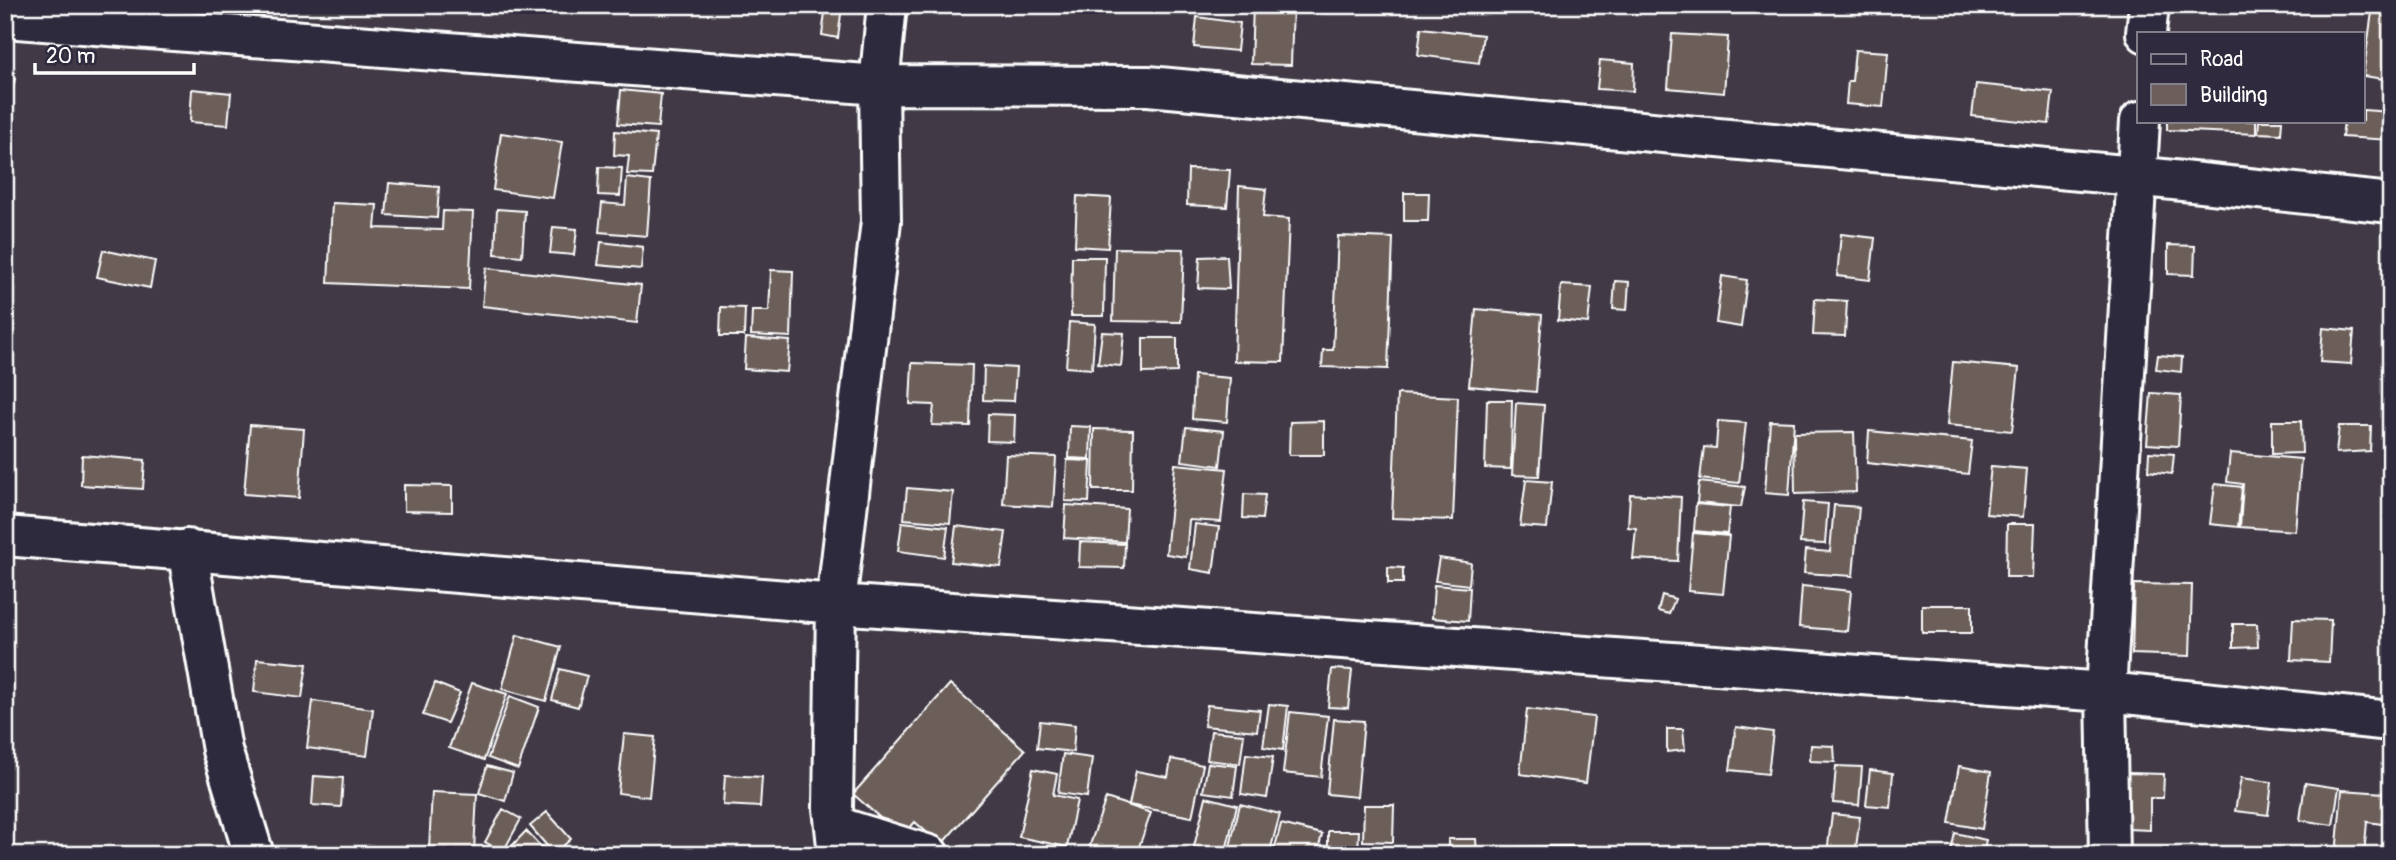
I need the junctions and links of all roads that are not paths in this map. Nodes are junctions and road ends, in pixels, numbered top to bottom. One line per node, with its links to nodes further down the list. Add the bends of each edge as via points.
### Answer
1 (887, 5): 5 (street)
2 (2149, 5): 4 (street)
3 (5, 18): 5 (street)
4 (2146, 32)
5 (879, 85): 7 (street, via 1148,86); 11 (street, via 881,221)
6 (2140, 122): 7 (street)
7 (2136, 176): 8 (street); 12 (street)
8 (2391, 203)
9 (5, 536): 10 (street)
10 (187, 549): 11 (street); 15 (street, via 222,750)
11 (836, 604): 12 (street); 14 (street)
12 (2106, 692): 13 (street); 17 (street)
13 (2391, 721)
14 (836, 840): 16 (street)
15 (254, 855)
16 (929, 855)
17 (2109, 855)

